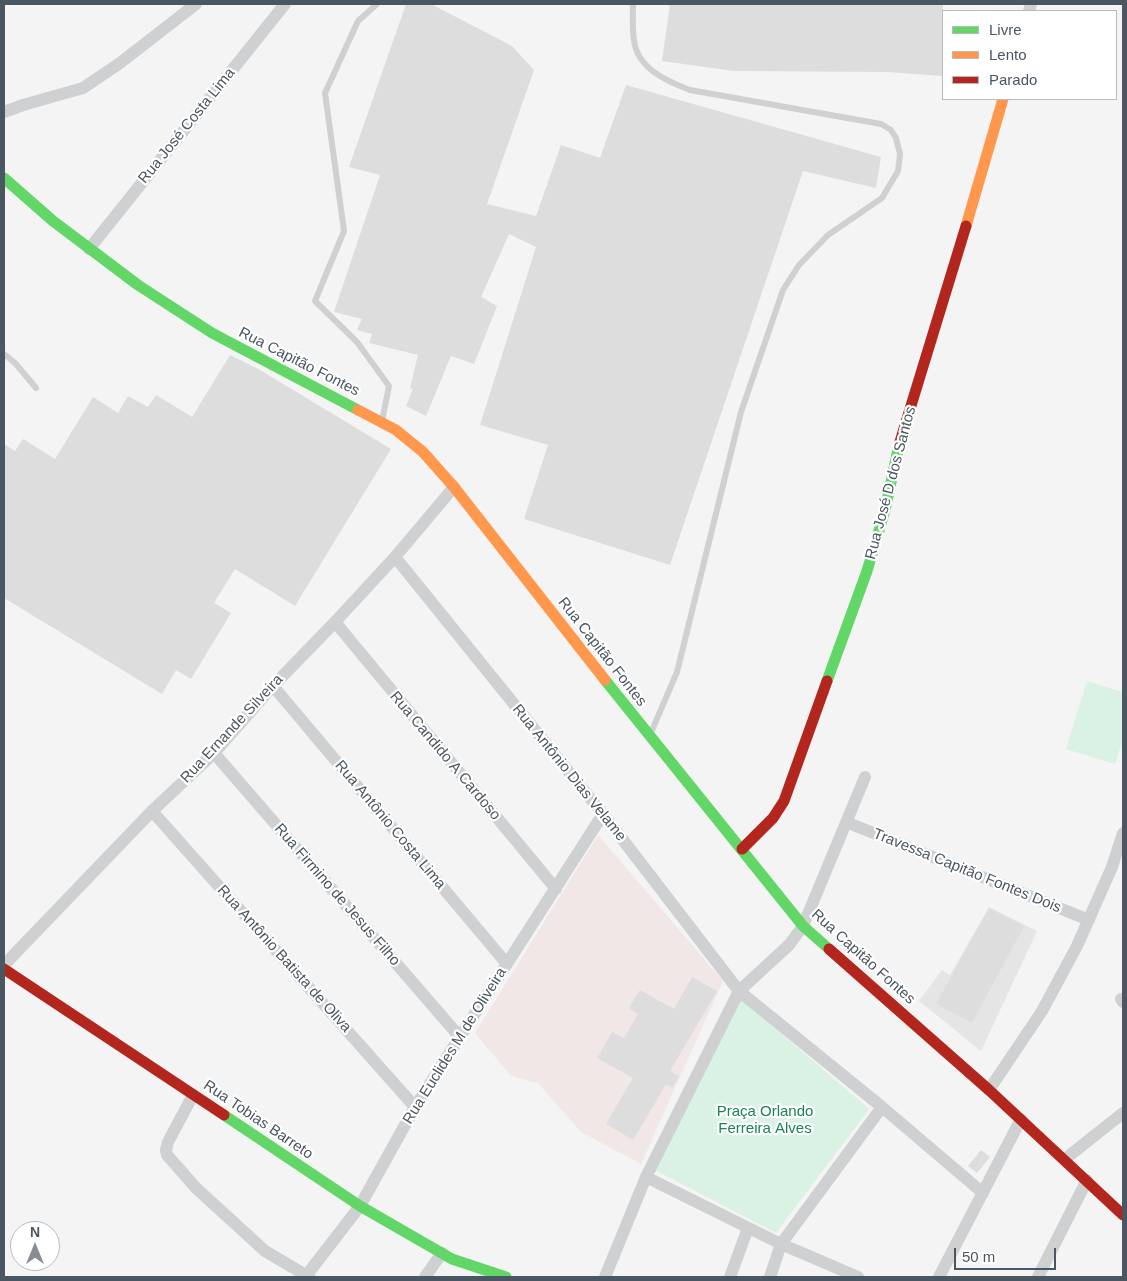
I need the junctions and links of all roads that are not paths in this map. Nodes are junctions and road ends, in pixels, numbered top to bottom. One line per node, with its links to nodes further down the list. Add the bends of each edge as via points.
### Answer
1 (196, 4): 6 (street, via 82,88)
2 (285, 4): 8 (street, Rua José Costa Lima)
3 (377, 4): 11 (lane, via 358,21 325,93 344,232 315,301 357,342 389,386)
4 (633, 4): 16 (lane, via 634,42 638,53 646,66 666,81 690,90 881,124 896,138 900,154 898,171 882,198 828,235 798,265 782,290 741,412 677,672)
5 (1003, 100): 23 (street, Rua José D dos Santos, via 897,452 885,510 864,580 784,801 773,818)
6 (4, 112)
7 (4, 178): 8 (street, Rua Capitão Fontes)
8 (89, 249): 11 (street, Rua Capitão Fontes, via 212,333)
9 (4, 354): 10 (lane)
10 (36, 388)
11 (382, 422): 12 (street, Rua Capitão Fontes, via 423,452)
12 (454, 487): 13 (street, Rua Ernande Silveira); 16 (street, Rua Capitão Fontes)
13 (395, 557): 14 (street, Rua Ernande Silveira); 20 (street, Rua Antônio Dias Velame)
14 (335, 622): 15 (street, Rua Ernande Silveira); 24 (street, Rua Candido A Cardoso)
15 (273, 686): 17 (street, Rua Ernande Silveira); 27 (street, Rua Antônio Costa Lima)
16 (650, 737): 23 (street, Rua Capitão Fontes)
17 (214, 753): 19 (street, Rua Ernande Silveira); 31 (street, Rua Firmino de Jesus Filho)
18 (865, 777): 21 (street)
19 (152, 811): 28 (street, Rua Ernande Silveira); 34 (street, Rua Antônio Batista de Oliva)
20 (603, 814): 24 (street, Rua Euclides M de Oliveira); 30 (street, Rua Antônio Dias Velame)
21 (846, 822): 25 (street, Travessa Capitão Fontes Dois); 26 (street)
22 (1123, 833): 25 (street)
23 (742, 849): 26 (street, Rua Capitão Fontes)
24 (556, 889): 27 (street, Rua Euclides M de Oliveira)
25 (1089, 920): 32 (street, via 1042,1011)
26 (803, 926): 30 (street, via 788,945); 32 (street, Rua Capitão Fontes)
27 (508, 964): 31 (street, Rua Euclides M de Oliveira)
28 (4, 965)
29 (4, 969): 33 (street, Rua Tobias Barreto)
30 (739, 991): 35 (street); 39 (street)
31 (459, 1036): 34 (street, Rua Euclides M de Oliveira)
32 (989, 1090): 37 (street, Rua Capitão Fontes)
33 (193, 1095): 42 (street, Rua Tobias Barreto); 47 (street, via 168,1142 167,1155 236,1226 265,1251)
34 (415, 1107): 42 (street, Rua Euclides M de Oliveira)
35 (882, 1107): 41 (street); 45 (street)
36 (1123, 1113): 38 (street)
37 (1021, 1119): 38 (street, Rua Capitão Fontes); 41 (street)
38 (1065, 1159): 40 (street, Rua Capitão Fontes)
39 (646, 1177): 44 (street); 50 (street)
40 (1087, 1180): 43 (street, Rua Capitão Fontes); 55 (street)
41 (982, 1193): 54 (street)
42 (360, 1206): 46 (street, Rua Tobias Barreto); 47 (street, Rua Euclides M de Oliveira)
43 (1123, 1215)
44 (748, 1228): 45 (street); 51 (street)
45 (781, 1244): 52 (street); 53 (street)
46 (442, 1253): 48 (street); 49 (street, Rua Tobias Barreto)
47 (307, 1276)
48 (425, 1277)
49 (506, 1277)
50 (605, 1277)
51 (730, 1277)
52 (770, 1277)
53 (858, 1277)
54 (938, 1277)
55 (1038, 1277)

